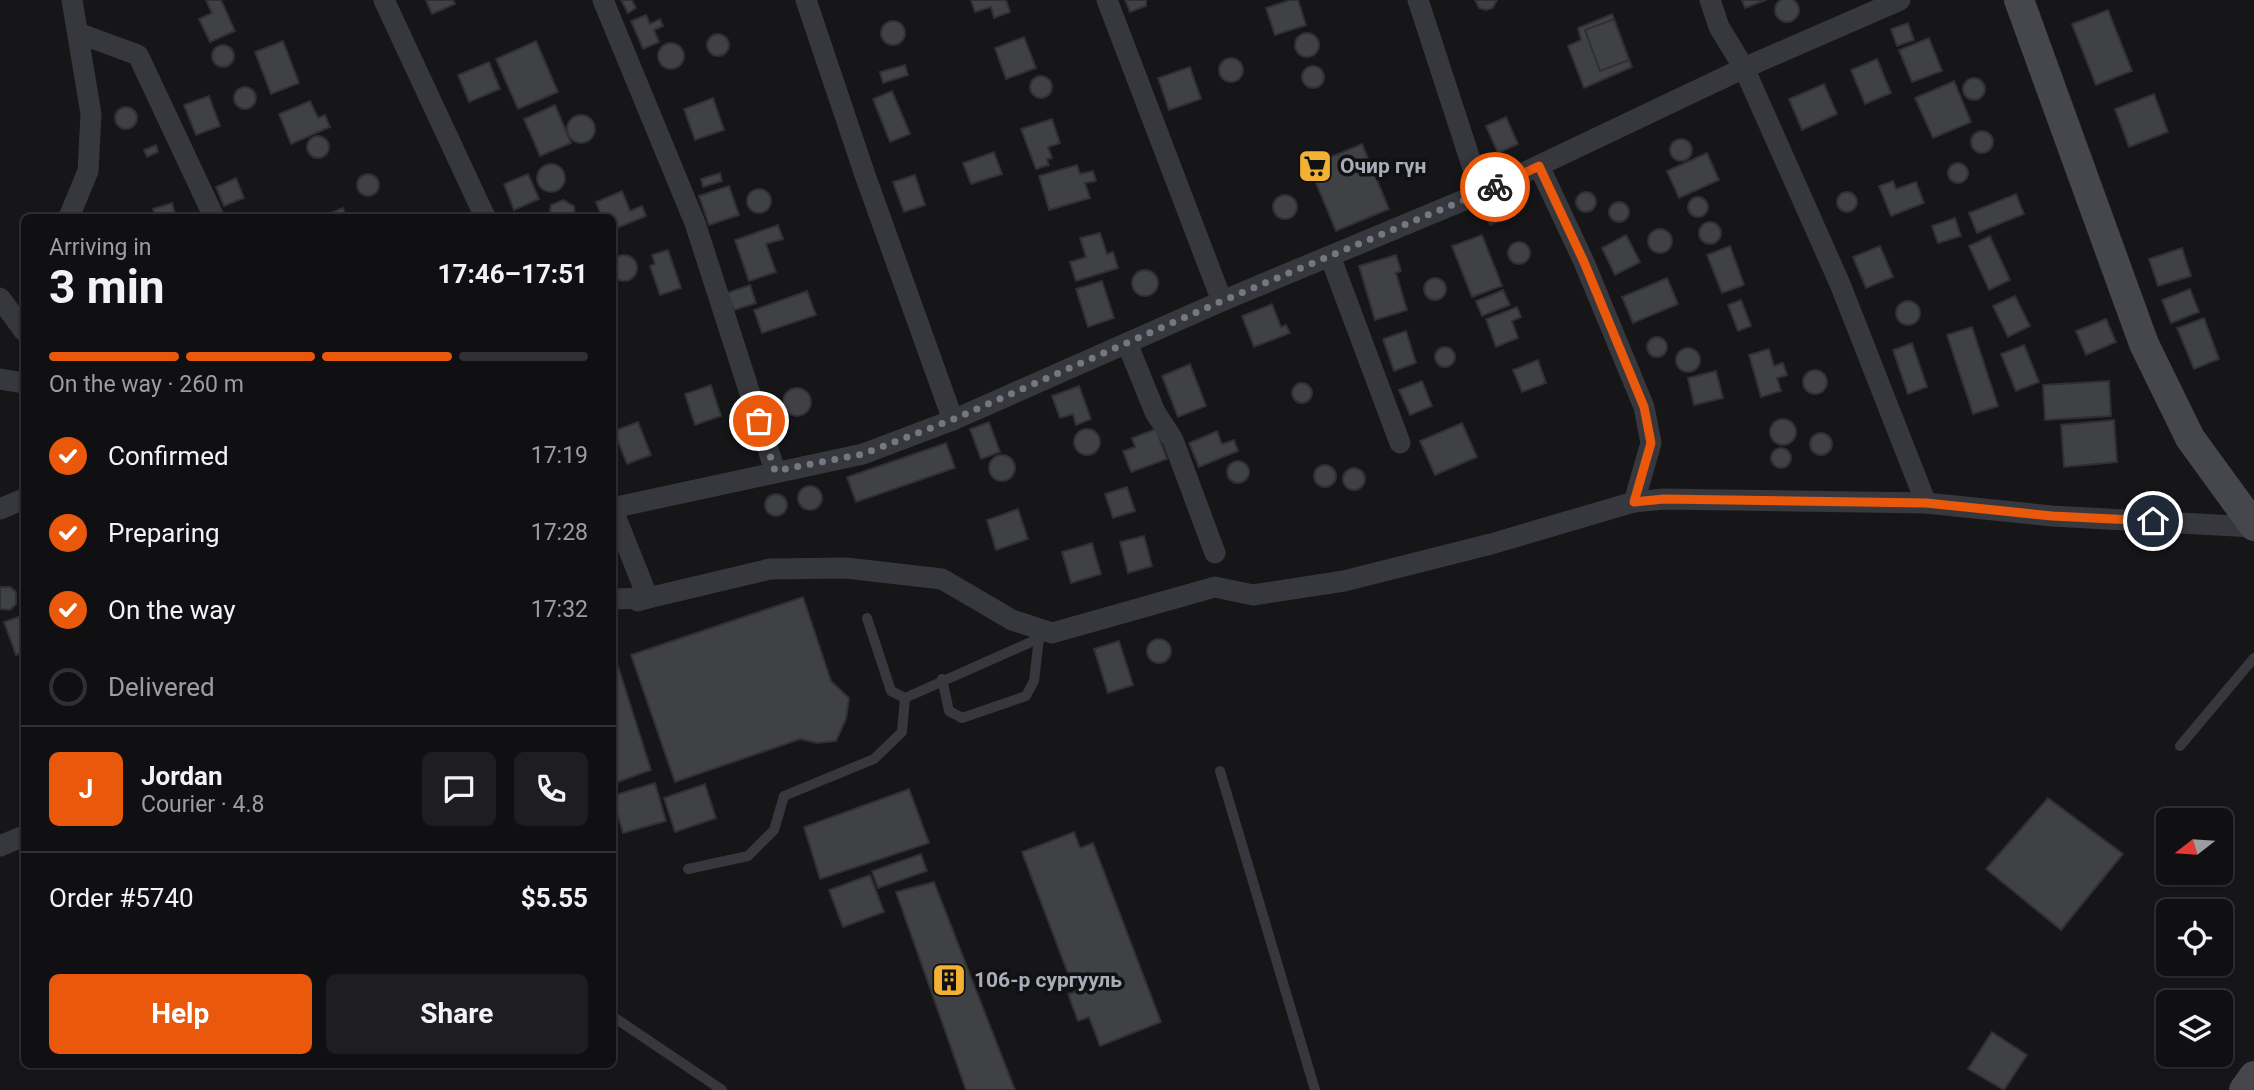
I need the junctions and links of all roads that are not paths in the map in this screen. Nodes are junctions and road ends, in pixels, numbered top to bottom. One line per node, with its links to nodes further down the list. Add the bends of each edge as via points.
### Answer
1 (72, 0): 10 (street)
2 (384, 0): 16 (street)
3 (603, 0): 26 (street, via 695,223)
4 (807, 0): 24 (street)
5 (1108, 0): 19 (street)
6 (1418, 0): 13 (street)
7 (1710, 0): 11 (street, via 1719,27)
8 (1900, 0): 11 (street)
9 (2019, 0): 33 (main road, via 2144,344 2190,438)
10 (78, 33): 14 (street, via 92,114 88,171); 15 (street, via 138,55)
11 (1744, 68): 12 (street); 29 (street, via 1840,284)
12 (1539, 166): 13 (street); 28 (street, via 1644,407 1651,443)
13 (1481, 193): 17 (street)
14 (70, 214)
15 (213, 214)
16 (484, 214)
17 (1330, 256): 19 (street); 25 (street)
18 (0, 298): 20 (street)
19 (1222, 301): 21 (street)
20 (21, 327)
21 (1127, 343): 24 (street); 34 (street, via 1155,412 1173,440)
22 (0, 379): 23 (street)
23 (21, 382)
24 (954, 419): 26 (street, via 863,454)
25 (1400, 443)
26 (775, 471): 30 (street)
27 (21, 500): 31 (street)
28 (1634, 502): 29 (street); 39 (street, via 1344,581 1253,595 1215,587)
29 (1926, 503): 33 (street, via 2052,516)
30 (616, 507)
31 (0, 509)
32 (616, 518): 35 (street)
33 (2254, 527)
34 (1214, 553)
35 (648, 598): 36 (street); 37 (street); 39 (street, via 770,569 846,568 942,579)
36 (616, 599)
37 (616, 609)
38 (867, 618): 42 (lane, via 891,691)
39 (1045, 635): 41 (lane); 41 (lane, via 1026,696 962,718 949,711)
40 (2254, 658): 43 (lane)
41 (942, 678): 42 (lane)
42 (905, 698): 47 (lane, via 902,732 874,759 784,796 774,830 748,856)
43 (2180, 746)
44 (1220, 771): 51 (lane)
45 (21, 837): 46 (street)
46 (0, 846)
47 (688, 869)
48 (616, 1019): 50 (lane)
49 (2254, 1076): 52 (main road)
50 (722, 1090)
51 (1315, 1090)
52 (2244, 1090)

